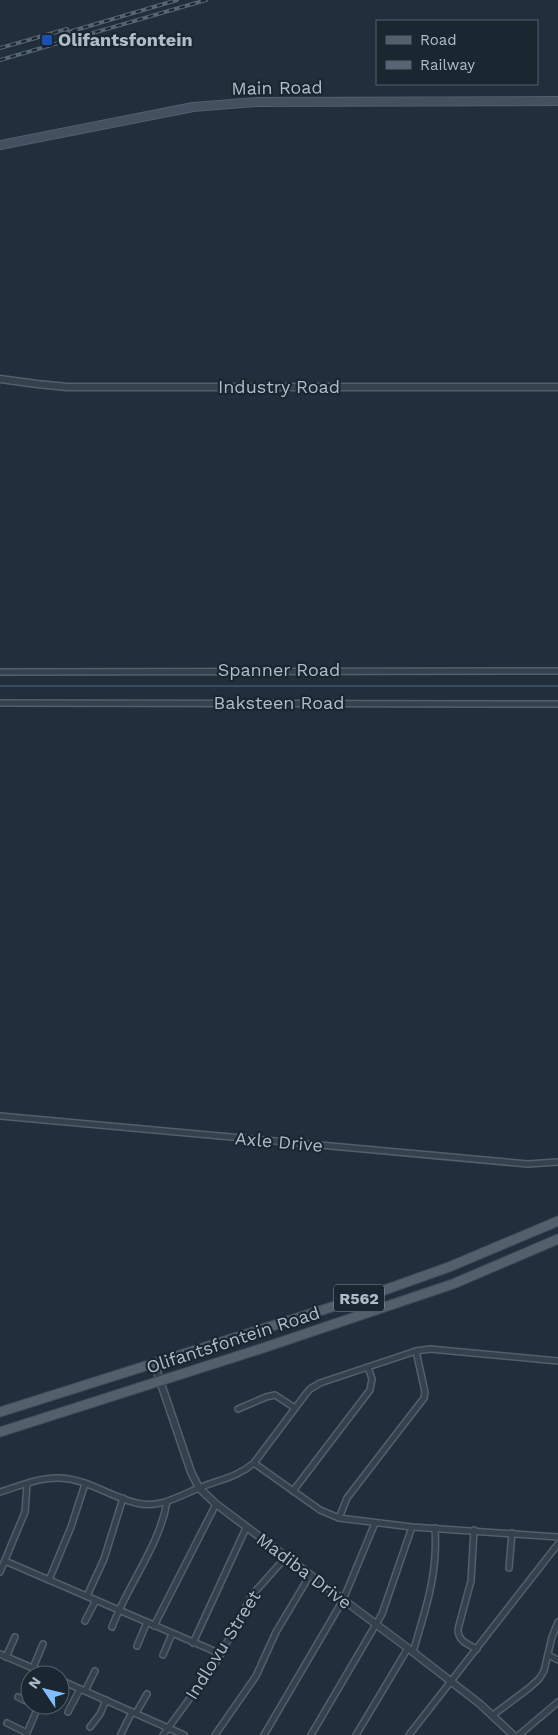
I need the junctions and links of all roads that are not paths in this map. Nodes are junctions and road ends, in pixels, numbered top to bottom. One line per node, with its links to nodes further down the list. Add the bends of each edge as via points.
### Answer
1 (558, 101): 2 (main road, Main Road, via 222,104)
2 (0, 145)
3 (0, 379): 4 (street, Industry Road, via 68,387)
4 (558, 386)
5 (558, 671): 6 (street, Spanner Road)
6 (0, 672)
7 (0, 703): 8 (street, Baksteen Road)
8 (558, 704)
9 (0, 1116): 10 (street, Axle Drive, via 518,1163)
10 (558, 1162)
11 (558, 1221): 15 (main road, Olifantsfontein Road / R562, via 449,1267)
12 (558, 1239): 17 (main road, Olifantsfontein Road / R562, via 453,1284)
13 (416, 1351): 14 (street, via 436,1349); 16 (street); 31 (street, via 424,1398 347,1498)
14 (558, 1361)
15 (154, 1363): 17 (street, Madiba Drive); 20 (main road, Olifantsfontein Road / R562)
16 (368, 1367): 19 (street, via 314,1386); 26 (street, via 372,1379 370,1390)
17 (161, 1380): 21 (main road, Olifantsfontein Road / R562); 25 (street, Madiba Drive)
18 (238, 1408): 19 (street, via 275,1395)
19 (295, 1408): 22 (street)
20 (0, 1412)
21 (0, 1432)
22 (254, 1463): 25 (street, via 239,1474); 26 (street)
23 (27, 1484): 24 (street, via 66,1478); 27 (street); 41 (street, via 24,1512)
24 (85, 1484): 28 (street); 45 (street)
25 (199, 1488): 29 (street); 30 (street, Madiba Drive)
26 (293, 1491): 31 (street, via 320,1510)
27 (0, 1492)
28 (123, 1498): 29 (street, via 137,1504); 46 (street, via 104,1559)
29 (167, 1502): 49 (street, via 161,1527)
30 (216, 1504): 34 (street, Madiba Drive); 54 (street)
31 (339, 1518): 32 (street)
32 (375, 1523): 33 (street); 48 (street)
33 (412, 1527): 35 (street); 53 (street, via 389,1598)
34 (246, 1528): 40 (street, Madiba Drive); 58 (street)
35 (435, 1528): 36 (street); 62 (street, via 435,1569)
36 (474, 1530): 37 (street); 61 (street, via 471,1581 458,1635)
37 (512, 1533): 38 (street); 42 (street)
38 (558, 1537)
39 (558, 1544): 61 (street)
40 (286, 1557): 44 (street, Madiba Drive); 63 (street, Indlovu Street, via 252,1595)
41 (5, 1561): 43 (street); 45 (street)
42 (508, 1568)
43 (0, 1572)
44 (310, 1575): 48 (street, Madiba Drive); 88 (street, via 276,1632 256,1676)
45 (49, 1580): 46 (street)
46 (87, 1596): 47 (street)
47 (96, 1600): 49 (street); 50 (street)
48 (343, 1600): 53 (street, Madiba Drive); 89 (street)
49 (118, 1610): 51 (street); 55 (street)
50 (85, 1621)
51 (147, 1622): 54 (street); 60 (street)
52 (558, 1622): 65 (street)
53 (376, 1624): 62 (street, Madiba Drive); 90 (street)
54 (154, 1626): 56 (street)
55 (112, 1627)
56 (172, 1634): 58 (street); 64 (street)
57 (15, 1636): 66 (street)
58 (193, 1643): 63 (street)
59 (43, 1644): 69 (street)
60 (137, 1646)
61 (477, 1649): 71 (street)
62 (411, 1650): 71 (street, Madiba Drive); 91 (street)
63 (221, 1654): 83 (street, Indlovu Street)
64 (163, 1655)
65 (548, 1655): 67 (street); 80 (street, via 539,1679)
66 (3, 1656): 68 (street)
67 (558, 1660)
68 (25, 1665)
69 (33, 1665)
70 (95, 1671): 73 (street)
71 (451, 1682): 80 (street, Madiba Drive); 92 (street)
72 (70, 1684): 73 (street)
73 (83, 1690): 75 (street); 77 (street)
74 (146, 1694): 78 (street)
75 (106, 1700): 78 (street); 82 (street)
76 (558, 1702): 94 (street)
77 (70, 1709)
78 (134, 1712): 83 (street); 85 (street)
79 (33, 1715): 84 (street)
80 (492, 1715): 93 (street, Madiba Drive)
81 (7, 1723): 84 (street)
82 (90, 1727)
83 (168, 1728): 86 (street, Indlovu Street); 87 (street)
84 (26, 1734)
85 (121, 1734)
86 (163, 1735)
87 (184, 1735)
88 (215, 1735)
89 (264, 1735)
90 (311, 1735)
91 (356, 1735)
92 (409, 1735)
93 (513, 1735)
94 (519, 1735)

